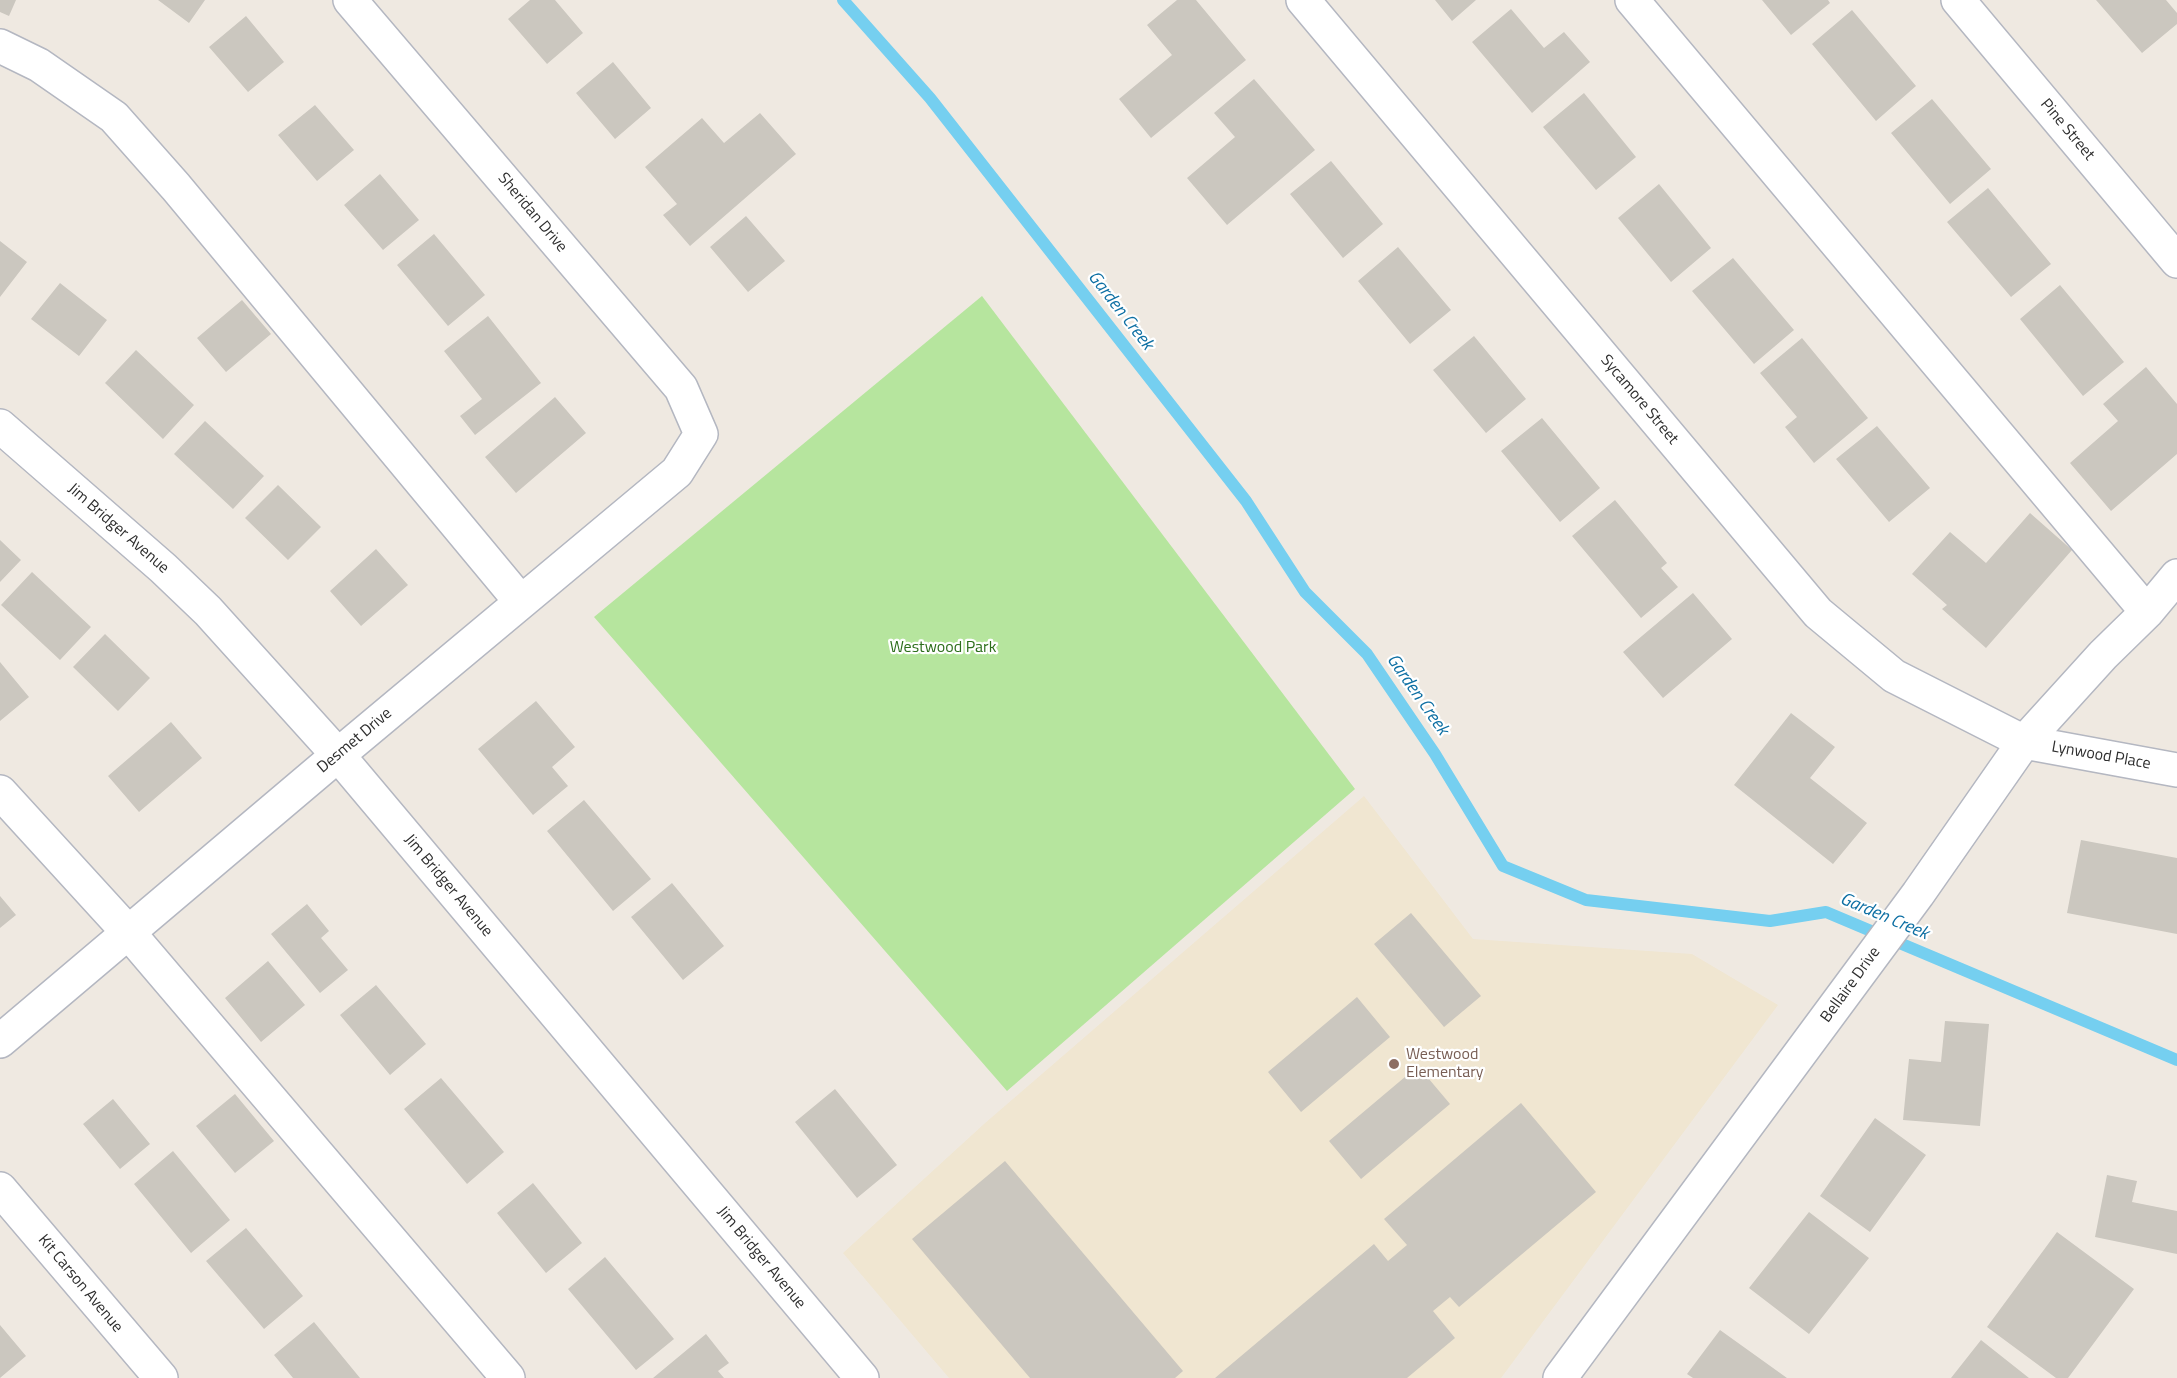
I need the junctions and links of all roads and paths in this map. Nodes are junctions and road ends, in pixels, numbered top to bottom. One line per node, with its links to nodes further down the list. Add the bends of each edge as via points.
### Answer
1 (350, 0): 8 (street, Sheridan Drive, via 681,388)
2 (1303, 0): 12 (street, Sycamore Street, via 1818,613 1894,676)
3 (1632, 0): 11 (street)
4 (1958, 0): 6 (street, Pine Street)
5 (0, 46): 10 (street, via 39,65 114,117)
6 (2177, 261)
7 (0, 426): 13 (street, Jim Bridger Avenue, via 201,604)
8 (701, 434): 10 (street, Desmet Drive, via 677,472)
9 (2177, 576): 11 (street, Bellaire Drive)
10 (521, 602): 13 (street, Desmet Drive)
11 (2147, 612): 12 (street, Bellaire Drive)
12 (2024, 742): 14 (street, Lynwood Place); 22 (street, Bellaire Drive, via 1918,894)
13 (338, 755): 16 (street, Desmet Drive); 21 (street, Jim Bridger Avenue)
14 (2177, 770)
15 (0, 792): 16 (street)
16 (128, 932): 17 (street, Desmet Drive); 20 (street)
17 (0, 1041)
18 (0, 1189): 19 (street, Kit Carson Avenue)
19 (161, 1378)
20 (508, 1378)
21 (862, 1378)
22 (1560, 1378)

